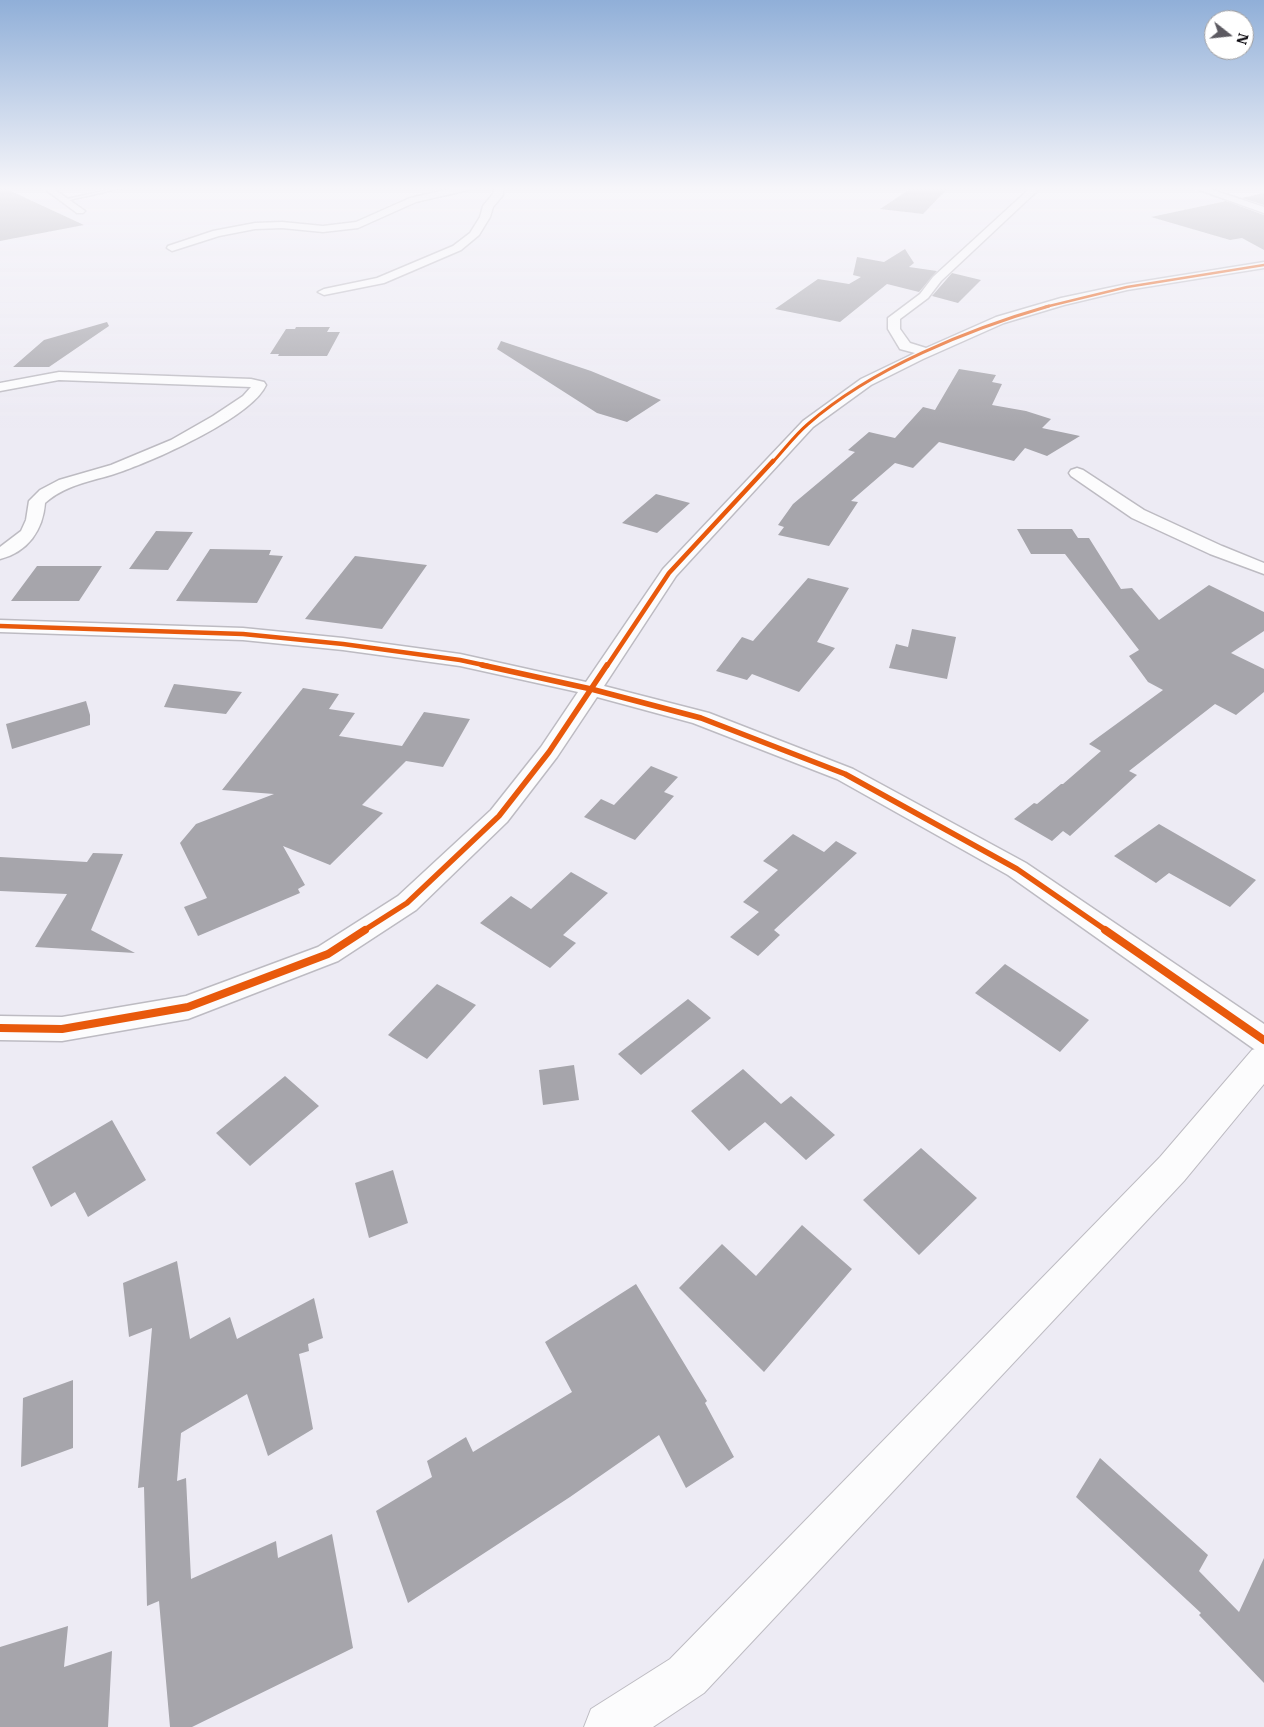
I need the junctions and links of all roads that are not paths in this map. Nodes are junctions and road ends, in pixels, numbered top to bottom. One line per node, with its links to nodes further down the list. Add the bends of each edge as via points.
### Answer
1 (411, 268): 4 (street, via 380,281)
2 (948, 268): 5 (street, via 924,296 894,318 894,329 905,346)
3 (1248, 268): 5 (street, via 1128,287 1061,302 1000,320)
4 (324, 292)
5 (927, 352): 11 (street, via 866,382 808,424 669,573)
6 (0, 385): 8 (street, via 59,376 251,382 259,385 253,396 171,447 55,487 37,502 35,523 26,537)
7 (1077, 473): 9 (street, via 1138,514)
8 (0, 554)
9 (1264, 569)
10 (0, 626): 11 (street, via 243,634 343,644 460,660)
11 (591, 689): 12 (street, via 549,752 499,816 407,903 328,954 188,1007 62,1029); 13 (street, via 701,718 845,774 1017,869)
12 (0, 1028)
13 (1264, 1040)
14 (1264, 1060): 15 (street, via 1172,1168 687,1676)
15 (609, 1727)

